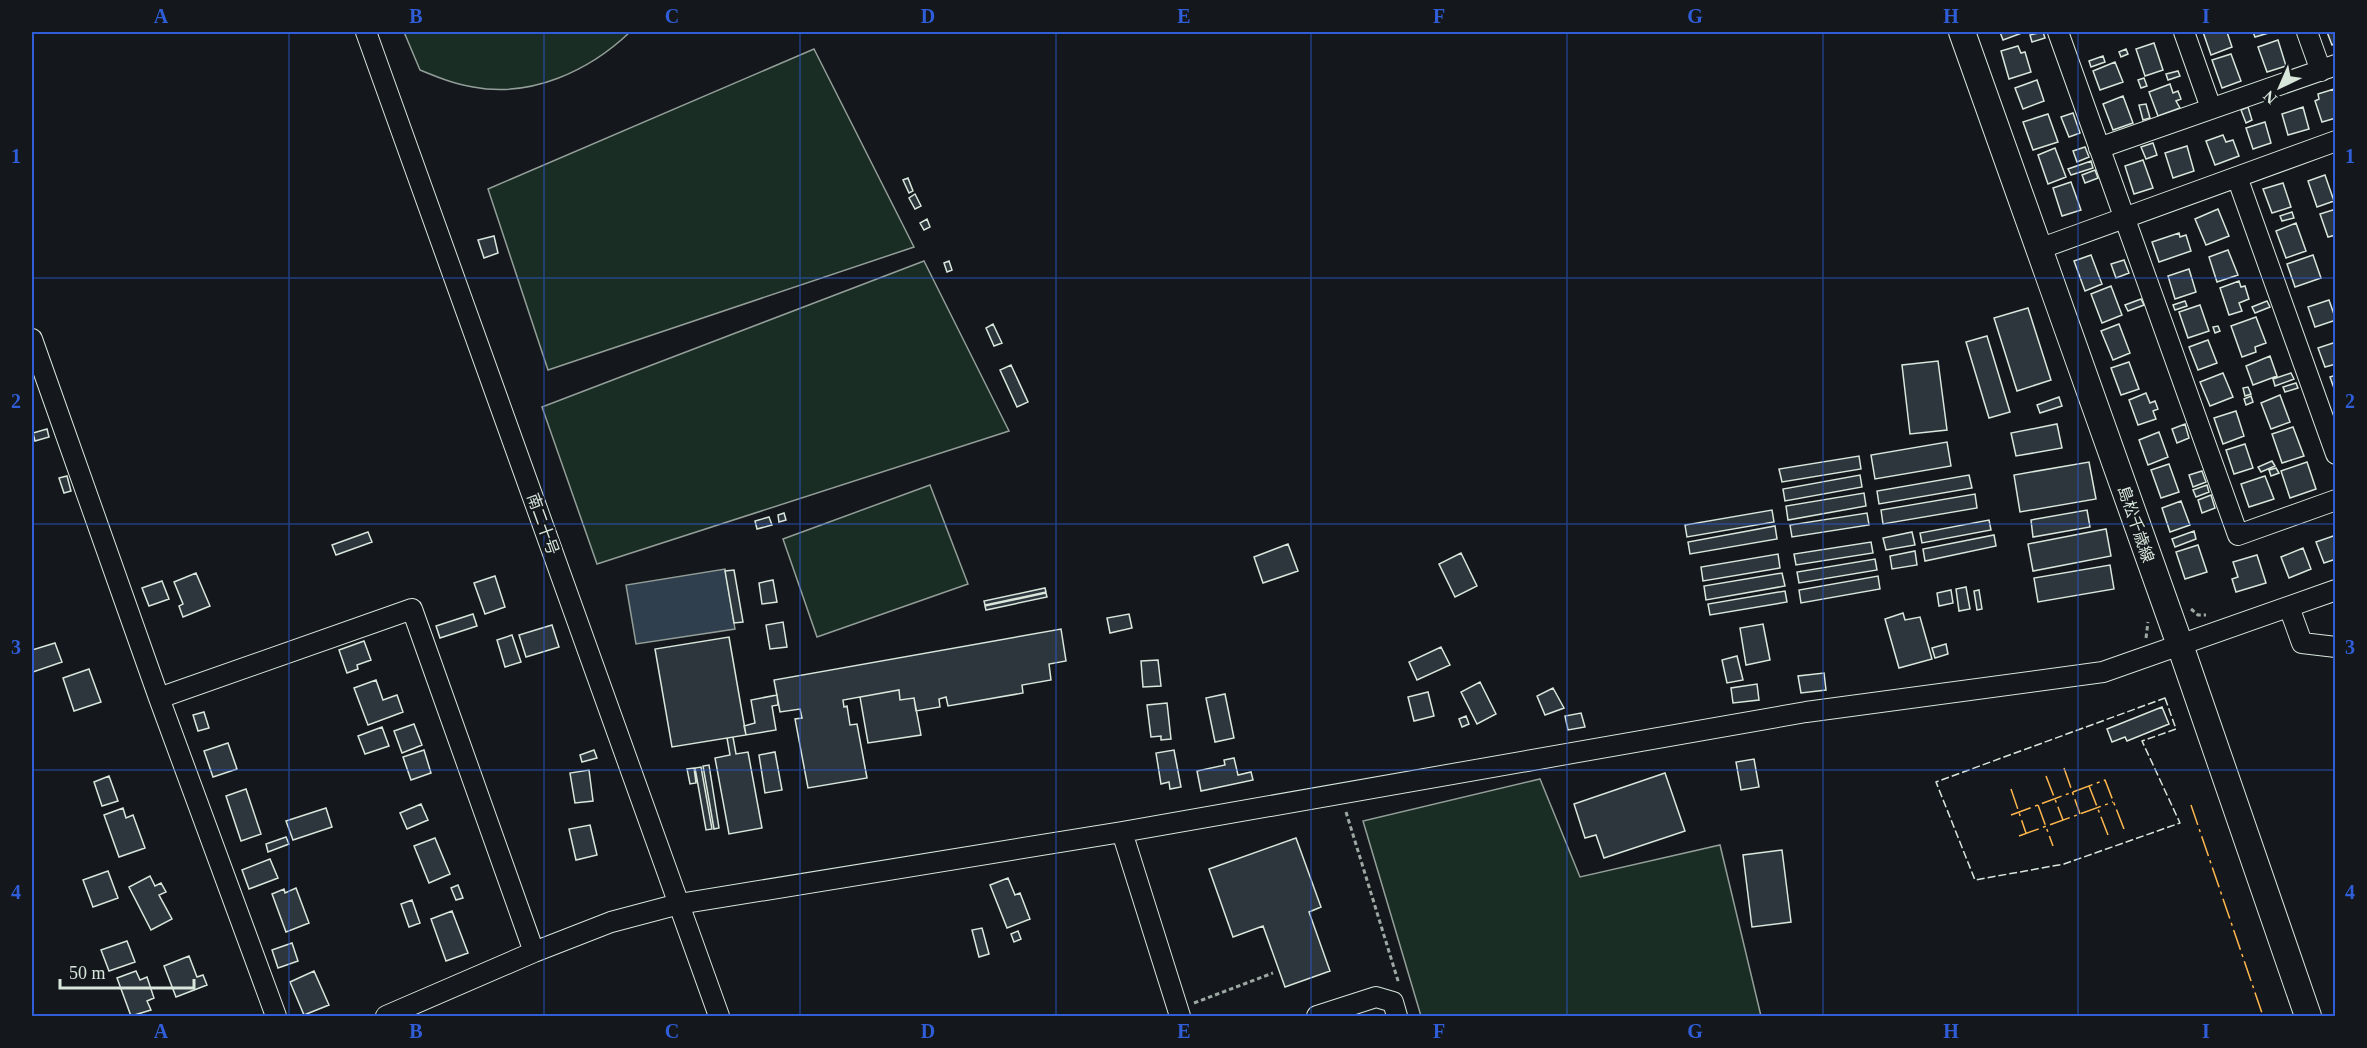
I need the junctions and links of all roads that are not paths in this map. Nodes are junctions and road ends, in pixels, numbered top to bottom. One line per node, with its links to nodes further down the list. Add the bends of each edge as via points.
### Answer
1 (366, 32): 22 (street, 南二十号)
2 (1962, 32): 12 (main road, 島松千歳線)
3 (2058, 32): 9 (street)
4 (2184, 32): 7 (street)
5 (2307, 32): 6 (street)
6 (2328, 68): 7 (street)
7 (2211, 108): 9 (street)
8 (2336, 141): 10 (street)
9 (2099, 148): 11 (street)
10 (2237, 177): 11 (street); 14 (street)
11 (2124, 217): 12 (street); 15 (street, via 2238,535)
12 (2039, 249): 18 (main road, 島松千歳線)
13 (32, 339): 20 (street)
14 (2336, 453)
15 (2336, 500)
16 (2336, 590): 17 (street)
17 (2289, 607): 18 (street); 19 (street, via 2302,643)
18 (2180, 645): 21 (street, via 2103,672 1806,712); 30 (main road, 島松千歳線)
19 (2336, 647)
20 (159, 698): 23 (street, via 412,609); 25 (street)
21 (1122, 832): 22 (street); 24 (street)
22 (679, 904): 23 (street, via 611,922); 27 (street, 南二十号)
23 (534, 952): 26 (street)
24 (1179, 1012)
25 (276, 1017)
26 (386, 1017)
27 (719, 1017)
28 (1317, 1017): 29 (street, via 1376,997 1392,1002)
29 (1397, 1017)
30 (2308, 1017)

